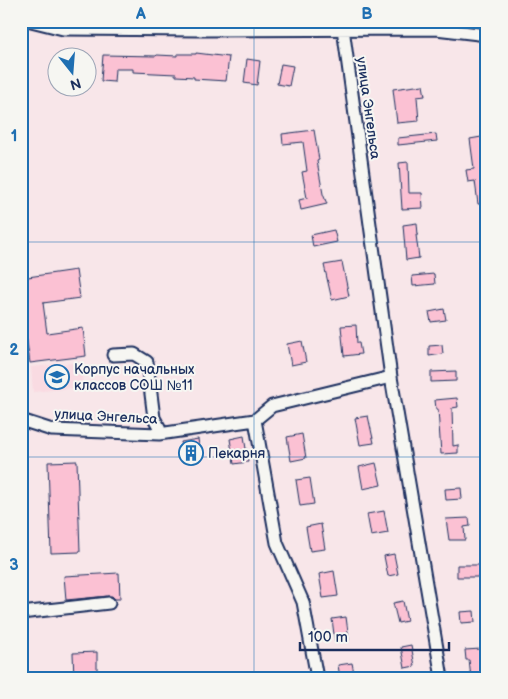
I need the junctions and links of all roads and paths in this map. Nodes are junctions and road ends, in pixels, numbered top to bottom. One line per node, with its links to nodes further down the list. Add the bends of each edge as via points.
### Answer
1 (31, 21): 2 (street, via 63,29)
2 (176, 26): 3 (street)
3 (342, 26): 4 (street, via 436,29); 6 (street, улица Энгельса)
4 (487, 35)
5 (113, 355): 9 (street, via 134,354 147,362)
6 (391, 377): 8 (street, улица Энгельса, via 272,406); 13 (street, улица Энгельса)
7 (21, 420): 9 (street, улица Энгельса, via 52,430)
8 (255, 420): 9 (street, улица Энгельса); 12 (street, via 277,543 303,602)
9 (159, 434)
10 (109, 603): 11 (street)
11 (21, 613)
12 (317, 678)
13 (442, 678)

